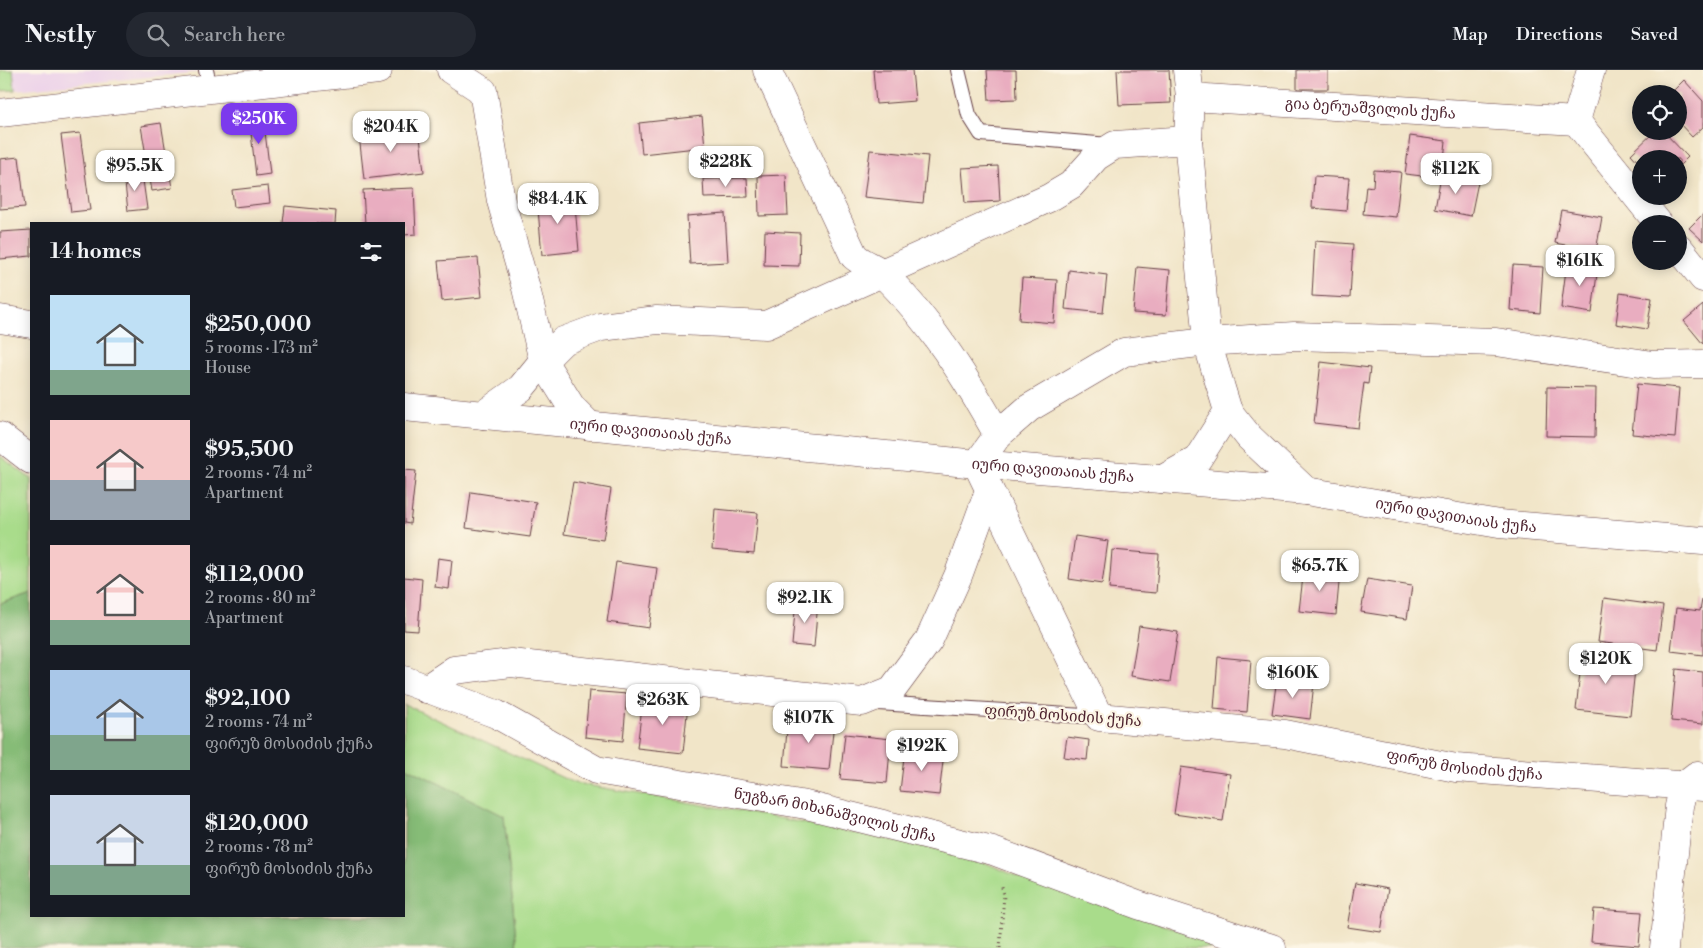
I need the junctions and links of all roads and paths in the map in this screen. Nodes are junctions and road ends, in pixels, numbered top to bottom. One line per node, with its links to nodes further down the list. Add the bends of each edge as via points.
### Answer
1 (378, 70): 7 (street)
2 (451, 70): 20 (street, via 483,91 501,201)
3 (768, 70): 15 (street, via 854,256)
4 (958, 70): 12 (lane, via 969,115 981,134)
5 (1187, 70): 8 (street)
6 (1591, 70): 10 (street)
7 (208, 79): 9 (street)
8 (1190, 97): 10 (street, გია ბერუაშვილის ქუჩა); 11 (street)
9 (0, 113)
10 (1576, 122): 13 (street)
11 (1188, 140): 12 (street); 19 (street)
12 (1114, 145): 15 (street, via 1096,157 1072,185 1049,198)
13 (1652, 215)
14 (1687, 258): 16 (street)
15 (882, 273): 20 (street, via 766,325 657,320 600,327 564,341); 26 (street, via 918,313 968,384)
16 (1703, 278)
17 (0, 319): 18 (street)
18 (30, 324)
19 (1207, 342): 21 (street, via 1294,336 1496,342 1653,365); 23 (street); 26 (street, via 1124,352 1029,408)
20 (543, 361): 24 (street, via 521,388); 25 (street, via 572,408)
21 (1703, 364)
22 (405, 407): 24 (street, იური დავითაიას ქუჩა)
23 (1228, 411): 30 (street, via 1196,460); 32 (street, via 1249,437)
24 (483, 415): 25 (street, იური დავითაიას ქუჩა)
25 (590, 426): 29 (street, იური დავითაიას ქუჩა)
26 (998, 435): 29 (street)
27 (0, 436): 28 (street)
28 (30, 459)
29 (977, 464): 30 (street, იური დავითაიას ქუჩა); 31 (street)
30 (1163, 479): 32 (street, იური დავითაიას ქუჩა)
31 (989, 491): 35 (street, via 958,576 929,640 892,690); 36 (street)
32 (1306, 491): 33 (street, იური დავითაიას ქუჩა, via 1499,524)
33 (1703, 541)
34 (415, 684): 35 (street, ფირუზ მოსიძის ქუჩა, via 454,670 510,663); 38 (street, ნუგზარ მიხანაშვილის ქუჩა, via 496,714 596,770 806,805)
35 (862, 702): 36 (lane, ფირუზ მოსიძის ქუჩა)
36 (1099, 717): 37 (street, ფირუზ მოსიძის ქუჩა, via 1285,734 1456,768)
37 (1697, 781): 41 (street, via 1679,806)
38 (993, 851): 39 (path, via 1004,895); 40 (street, ნუგზარ მიხანაშვილის ქუჩა, via 1138,905)
39 (1000, 948)
40 (1272, 948)
41 (1664, 948)

